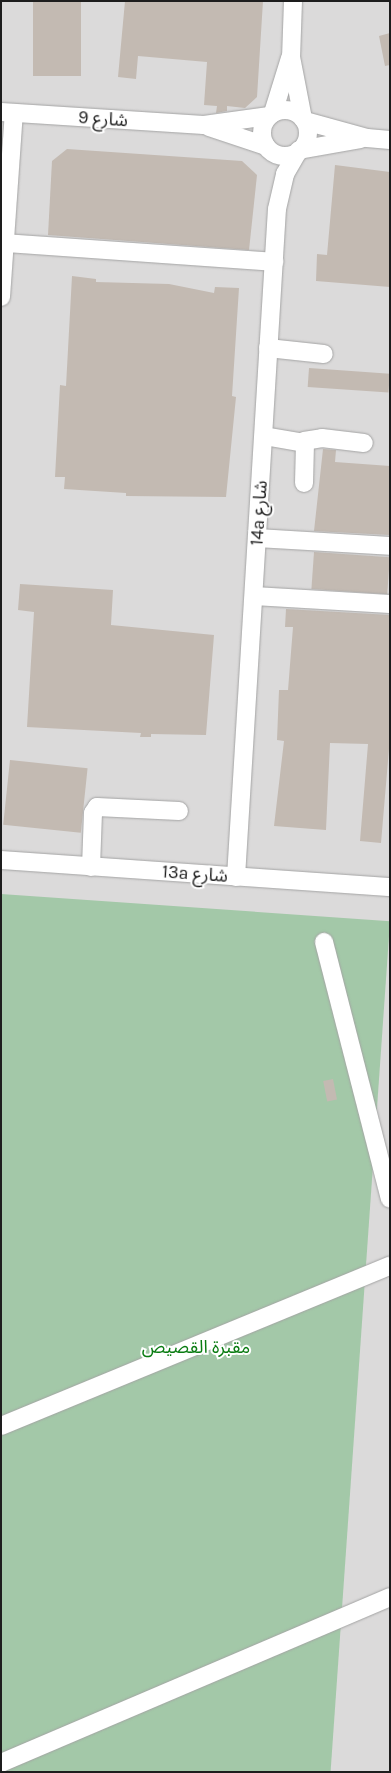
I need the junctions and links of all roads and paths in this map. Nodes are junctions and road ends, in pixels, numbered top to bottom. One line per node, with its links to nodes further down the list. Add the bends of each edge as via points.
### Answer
1 (293, 1): 2 (street)
2 (291, 57): 4 (street); 5 (street)
3 (7, 112): 6 (street, شارع 9); 11 (street)
4 (271, 114): 5 (street, via 289,110); 6 (street, شارع 9); 9 (street, via 262,128)
5 (304, 120): 7 (street); 10 (street, via 307,140)
6 (204, 125): 9 (street, شارع 9)
7 (367, 138): 8 (street); 10 (street)
8 (390, 140)
9 (266, 146): 10 (street, via 280,156)
10 (298, 151): 12 (street, 14a شارع, via 285,174 278,197)
11 (5, 244): 12 (street); 13 (street)
12 (274, 262): 14 (street, 14a شارع)
13 (1, 297)
14 (268, 348): 15 (street); 16 (street, 14a شارع)
15 (324, 354)
16 (264, 436): 17 (street); 20 (street, 14a شارع)
17 (304, 441): 18 (street, via 322,438); 19 (street, via 307,448)
18 (364, 443)
19 (304, 482)
20 (257, 538): 21 (street); 22 (street, 14a شارع)
21 (390, 546)
22 (254, 596): 23 (street); 27 (street, 14a شارع)
23 (390, 604)
24 (179, 811): 26 (street, via 98,807 93,813)
25 (1, 860): 26 (street, 13a شارع)
26 (91, 867): 27 (street, 13a شارع)
27 (236, 877): 28 (street, 13a شارع)
28 (390, 888)
29 (324, 942): 30 (street)
30 (390, 1200)
31 (390, 1266): 32 (street)
32 (1, 1426)
33 (390, 1597): 34 (street)
34 (6, 1760)

